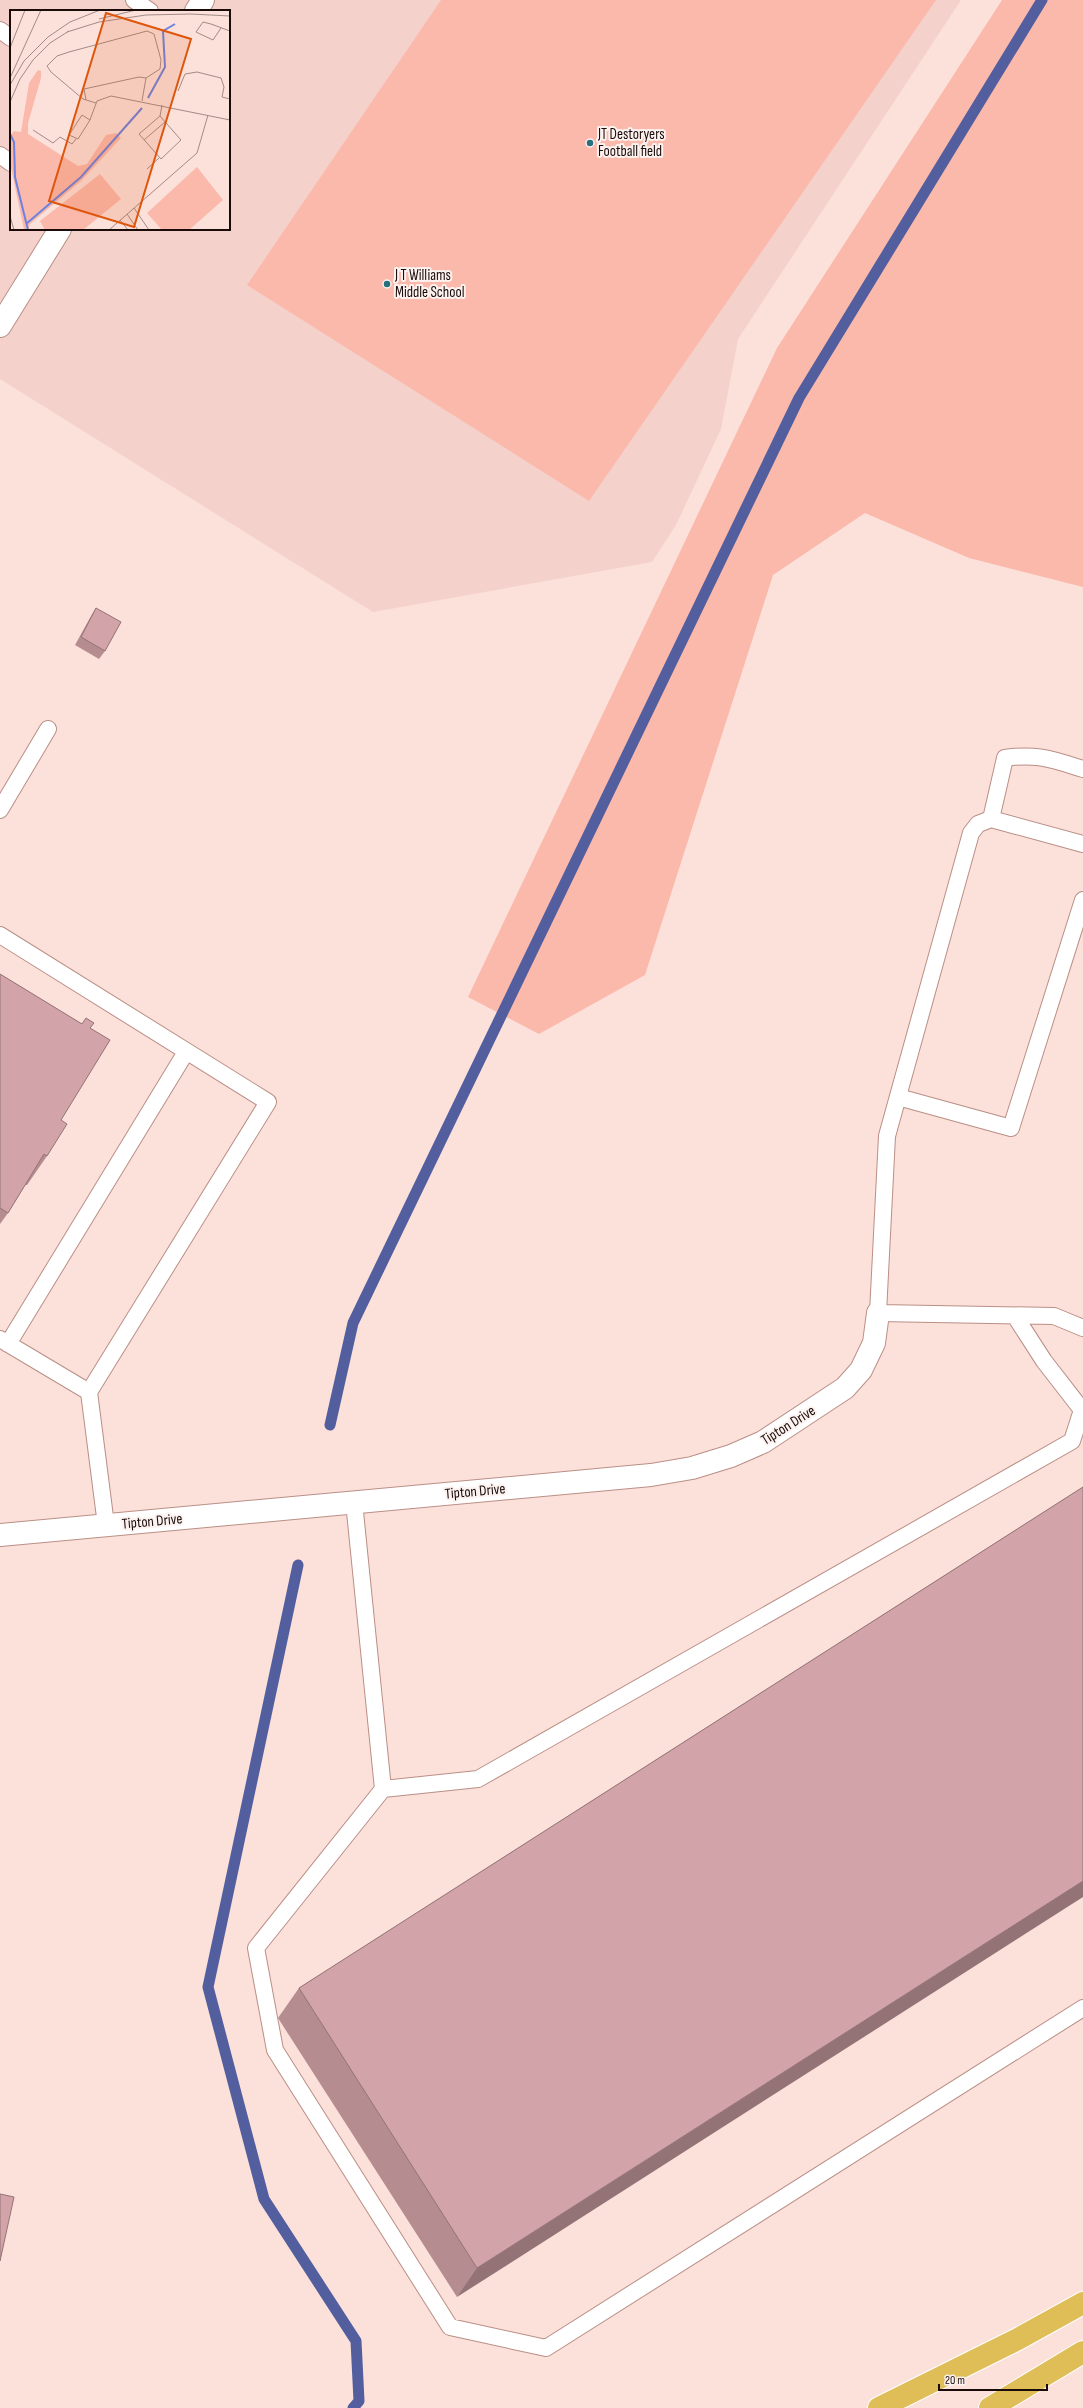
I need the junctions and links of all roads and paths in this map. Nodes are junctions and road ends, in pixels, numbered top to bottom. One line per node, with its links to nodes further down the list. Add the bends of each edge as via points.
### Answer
1 (134, 0): 3 (lane)
2 (203, 0): 4 (street)
3 (149, 10)
4 (197, 10)
5 (0, 30): 6 (lane)
6 (10, 37)
7 (0, 155): 8 (lane)
8 (10, 162)
9 (59, 230): 10 (street)
10 (0, 326)
11 (48, 729): 13 (lane)
12 (1083, 769): 14 (lane, via 1042,756 1023,755 1006,758)
13 (0, 810)
14 (991, 819): 15 (lane); 19 (lane, via 978,824 970,833)
15 (1083, 844)
16 (1083, 900): 19 (lane, via 1011,1128)
17 (0, 935): 18 (lane)
18 (186, 1052): 23 (lane); 24 (lane, via 268,1102)
19 (898, 1097): 20 (lane, via 887,1136)
20 (878, 1313): 21 (lane); 25 (street, Tipton Drive, via 874,1343 861,1370 845,1388 764,1442 731,1456 692,1468 651,1474)
21 (1015, 1316): 22 (lane, via 1054,1316); 28 (lane, via 1044,1361 1082,1410 1072,1441 478,1780)
22 (1083, 1328)
23 (4, 1341): 24 (lane)
24 (89, 1392): 26 (lane)
25 (354, 1502): 26 (street, Tipton Drive); 28 (lane)
26 (106, 1525): 27 (street, Tipton Drive)
27 (0, 1535)
28 (383, 1789): 29 (lane, via 256,1948 275,2050 450,2327 546,2348)
29 (1083, 2008)
30 (1083, 2303): 32 (highway, via 1018,2339)
31 (1083, 2352): 33 (highway)
32 (879, 2408)
33 (990, 2408)

